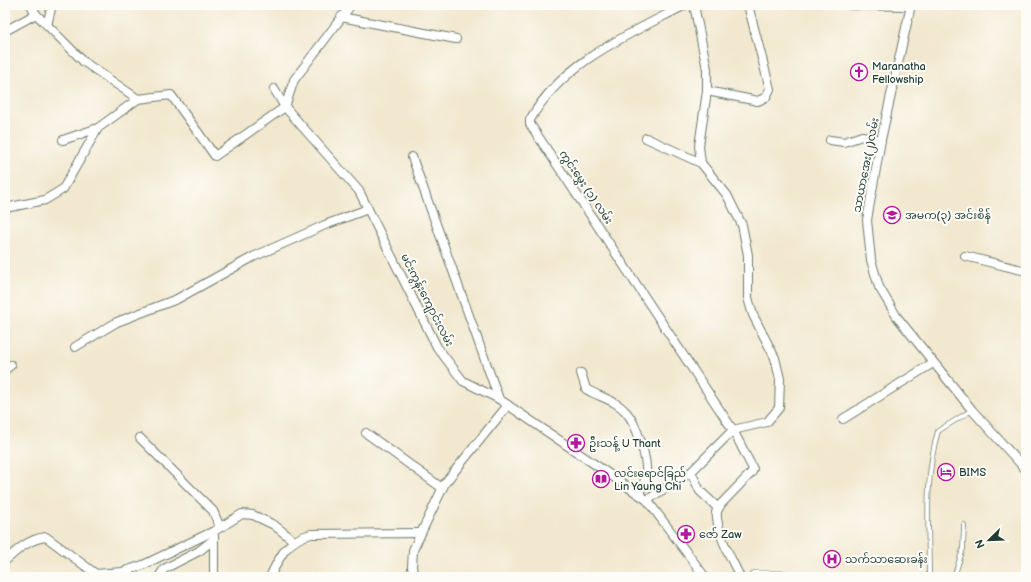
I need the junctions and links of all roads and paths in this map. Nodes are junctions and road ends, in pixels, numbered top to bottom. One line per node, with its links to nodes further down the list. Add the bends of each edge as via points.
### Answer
1 (31, 5): 9 (street)
2 (52, 5): 11 (street)
3 (351, 5): 10 (street)
4 (685, 5): 36 (street, ကွင်းမွှေး (၁) လမ်း, via 597,52 555,86 530,120 530,124)
5 (694, 5): 15 (street, via 707,69)
6 (748, 5): 15 (street, via 770,89 766,97 758,101)
7 (851, 5): 8 (street)
8 (911, 5): 22 (street, သာယာအေး(၂)လမ်း)
9 (36, 14): 11 (street); 12 (street)
10 (341, 17): 13 (street); 17 (street, via 294,80)
11 (47, 24): 16 (street, via 84,62)
12 (5, 31)
13 (456, 38)
14 (274, 89): 17 (street, မင်းကွန်းကျောင်းလမ်း)
15 (707, 91): 24 (street, via 699,146)
16 (138, 99): 17 (street, via 171,95 215,156); 18 (street)
17 (285, 107): 26 (street, မင်းကွန်းကျောင်းလမ်း, via 359,191)
18 (98, 128): 20 (street); 25 (street, via 63,189 45,200)
19 (646, 138): 24 (street)
20 (63, 140)
21 (830, 140): 22 (street, via 844,142 862,136)
22 (881, 140): 30 (street, သာယာအေး(၂)လမ်း, via 867,220 871,260 880,287 897,317)
23 (412, 157): 32 (street)
24 (701, 163): 36 (street, via 727,195 742,225 748,255 748,298 753,315 775,358 780,379 779,408 767,422)
25 (5, 208)
26 (368, 209): 29 (street, via 253,257 177,299 117,322); 32 (street, မင်းကွန်းကျောင်းလမ်း, via 437,347 463,381)
27 (965, 256): 28 (street)
28 (1026, 271)
29 (75, 346)
30 (933, 363): 34 (street, သာယာအေး(၂)လမ်း); 35 (street)
31 (581, 373): 42 (street, via 586,389 611,400 626,412 634,426 646,466 646,477)
32 (499, 399): 33 (street, မင်းကွန်းကျောင်းလမ်း)
33 (508, 405): 41 (street); 42 (street, မင်းကွန်းကျောင်းလမ်း)
34 (972, 410): 39 (street, သာယာအေး(၂)လမ်း); 60 (lane, via 938,431 933,448 929,485)
35 (843, 419)
36 (733, 430): 40 (street); 44 (street, via 753,471 721,504)
37 (366, 433): 41 (street)
38 (140, 438): 46 (street, via 213,511)
39 (1026, 470)
40 (691, 472): 43 (street); 44 (street, via 700,492 717,507)
41 (442, 488): 47 (street)
42 (639, 494): 43 (street, မင်းကွန်းကျောင်းလမ်း)
43 (647, 500): 56 (street, မင်းကွန်းကျောင်းလမ်း)
44 (716, 513): 57 (street, via 723,540)
45 (964, 525): 61 (lane, via 963,549)
46 (218, 528): 48 (street); 49 (street, via 242,514 253,514 274,525); 51 (street, via 143,565 122,572)
47 (420, 533): 49 (street, via 311,534); 55 (street, via 413,550)
48 (213, 540): 52 (street, via 199,551 164,569); 53 (street)
49 (293, 540): 54 (street, via 278,559)
50 (5, 561): 51 (street, via 19,548 38,538 46,538)
51 (96, 576)
52 (160, 577)
53 (214, 577)
54 (270, 577)
55 (414, 577)
56 (705, 577)
57 (740, 577)
58 (756, 577): 59 (main road)
59 (783, 577)
60 (929, 577)
61 (954, 577)

